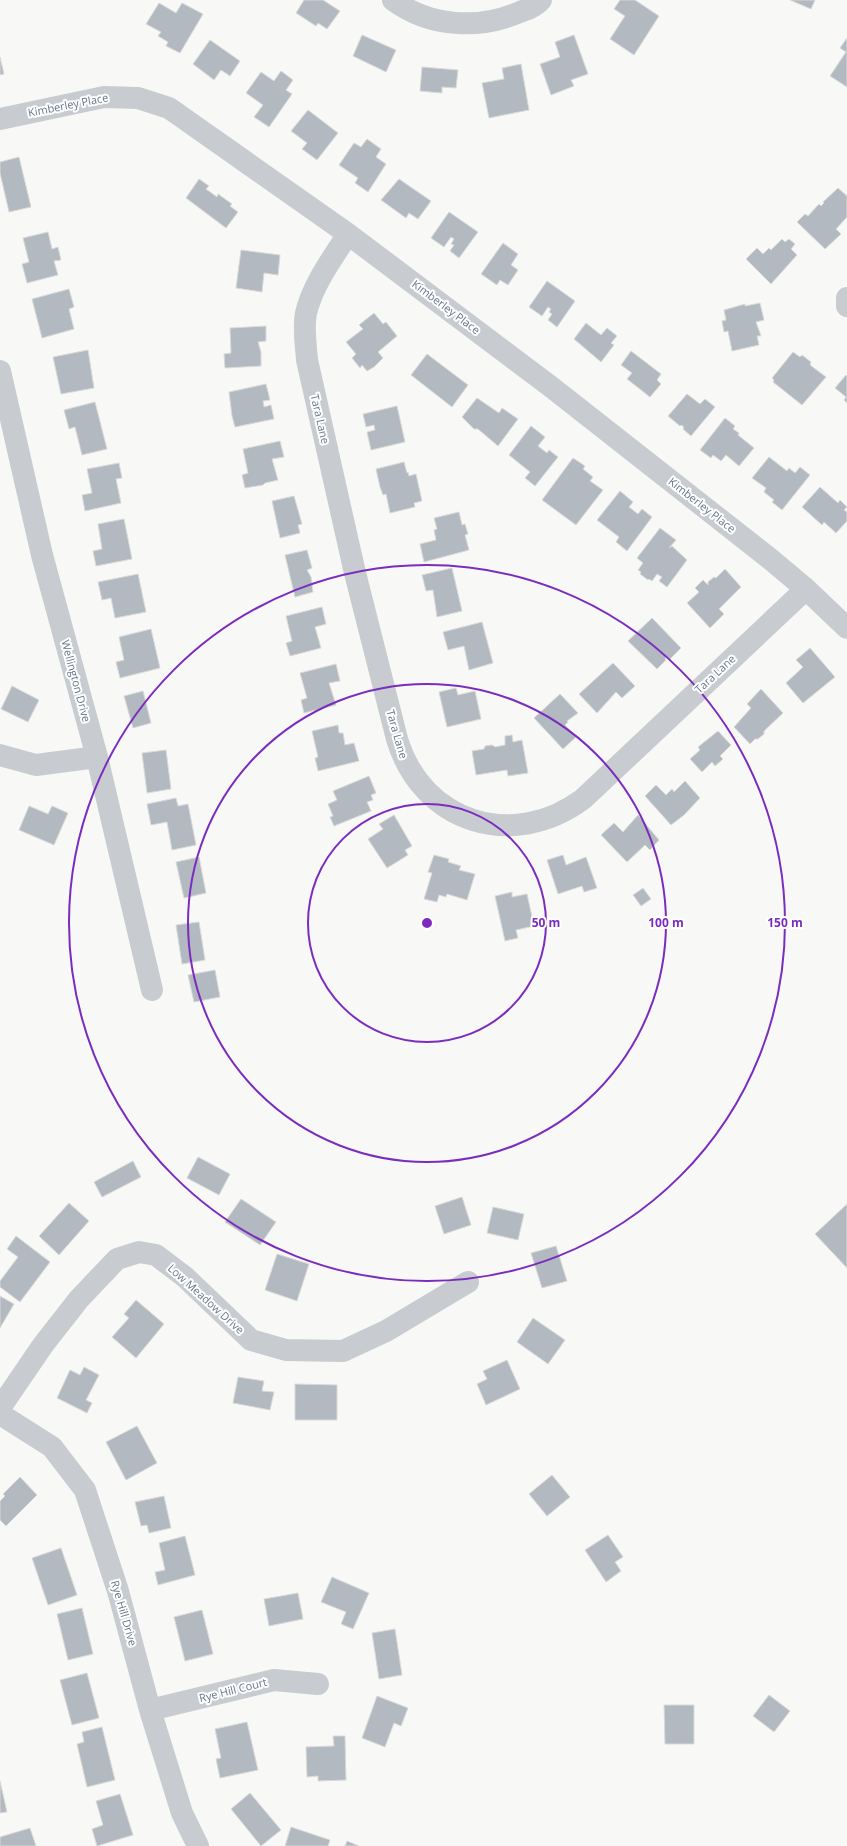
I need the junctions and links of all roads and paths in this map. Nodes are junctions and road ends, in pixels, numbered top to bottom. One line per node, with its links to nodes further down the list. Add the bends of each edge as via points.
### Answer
1 (393, 0): 2 (street, via 420,15 444,22 474,24 504,19)
2 (541, 0)
3 (0, 119): 4 (street, Kimberley Place, via 104,97 123,96 153,102 169,108 184,118)
4 (348, 234): 8 (street, Kimberley Place, via 550,386); 8 (street, Tara Lane, via 324,271 311,298 306,314 307,360 355,573 402,758 431,797 457,814 475,822 491,825 526,825 565,811 583,799)
5 (847, 298): 6 (street)
6 (847, 306)
7 (0, 371): 11 (street, Wellington Drive, via 42,555)
8 (806, 588): 9 (street, Kimberley Place)
9 (847, 628)
10 (0, 755): 11 (street, via 36,765)
11 (97, 757): 12 (street, Wellington Drive)
12 (152, 990)
13 (468, 1282): 14 (street, Low Meadow Drive, via 386,1331 343,1351 286,1350 251,1340 186,1277 156,1255 139,1252 117,1259 79,1299)
14 (0, 1408)
15 (0, 1414): 17 (street, Rye Hill Drive, via 52,1447 85,1490 118,1591)
16 (318, 1684): 17 (street, Rye Hill Court, via 274,1680)
17 (150, 1710): 18 (street, Rye Hill Drive, via 182,1813)
18 (198, 1846)

